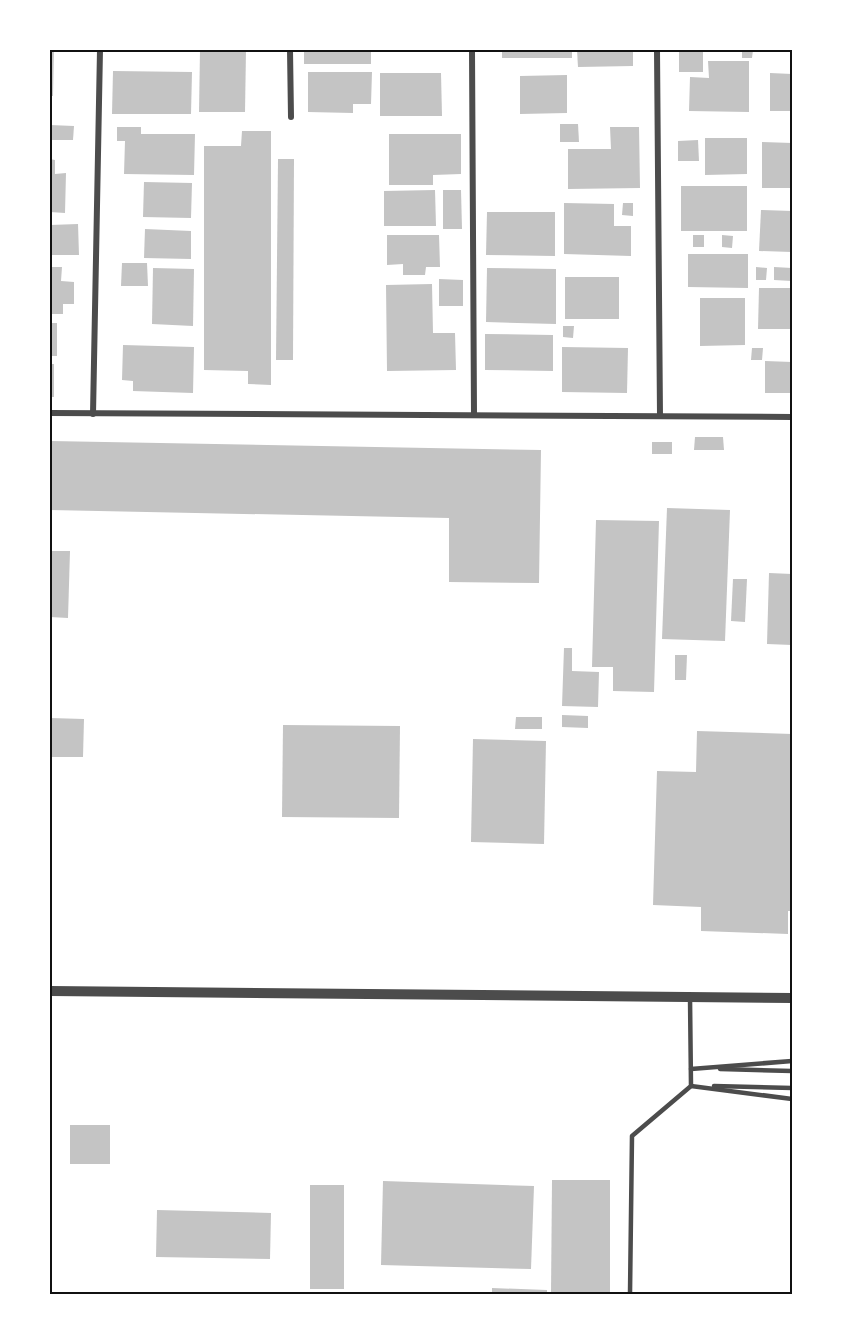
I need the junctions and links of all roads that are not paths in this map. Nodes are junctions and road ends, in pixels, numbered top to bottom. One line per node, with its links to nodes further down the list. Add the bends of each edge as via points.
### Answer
1 (100, 50): 7 (street)
2 (291, 50): 5 (street)
3 (472, 50): 8 (street)
4 (657, 50): 9 (street)
5 (291, 117)
6 (50, 413): 7 (street)
7 (93, 414): 8 (street)
8 (474, 414): 9 (street)
9 (660, 416): 10 (street)
10 (792, 417)
11 (50, 991): 12 (street)
12 (690, 997): 13 (street); 15 (lane)
13 (792, 998)
14 (792, 1061): 15 (lane)
15 (691, 1069): 16 (lane); 17 (lane)
16 (792, 1071)
17 (691, 1086): 18 (lane); 19 (lane); 20 (lane, via 632,1136)
18 (792, 1088)
19 (792, 1099)
20 (630, 1294)

